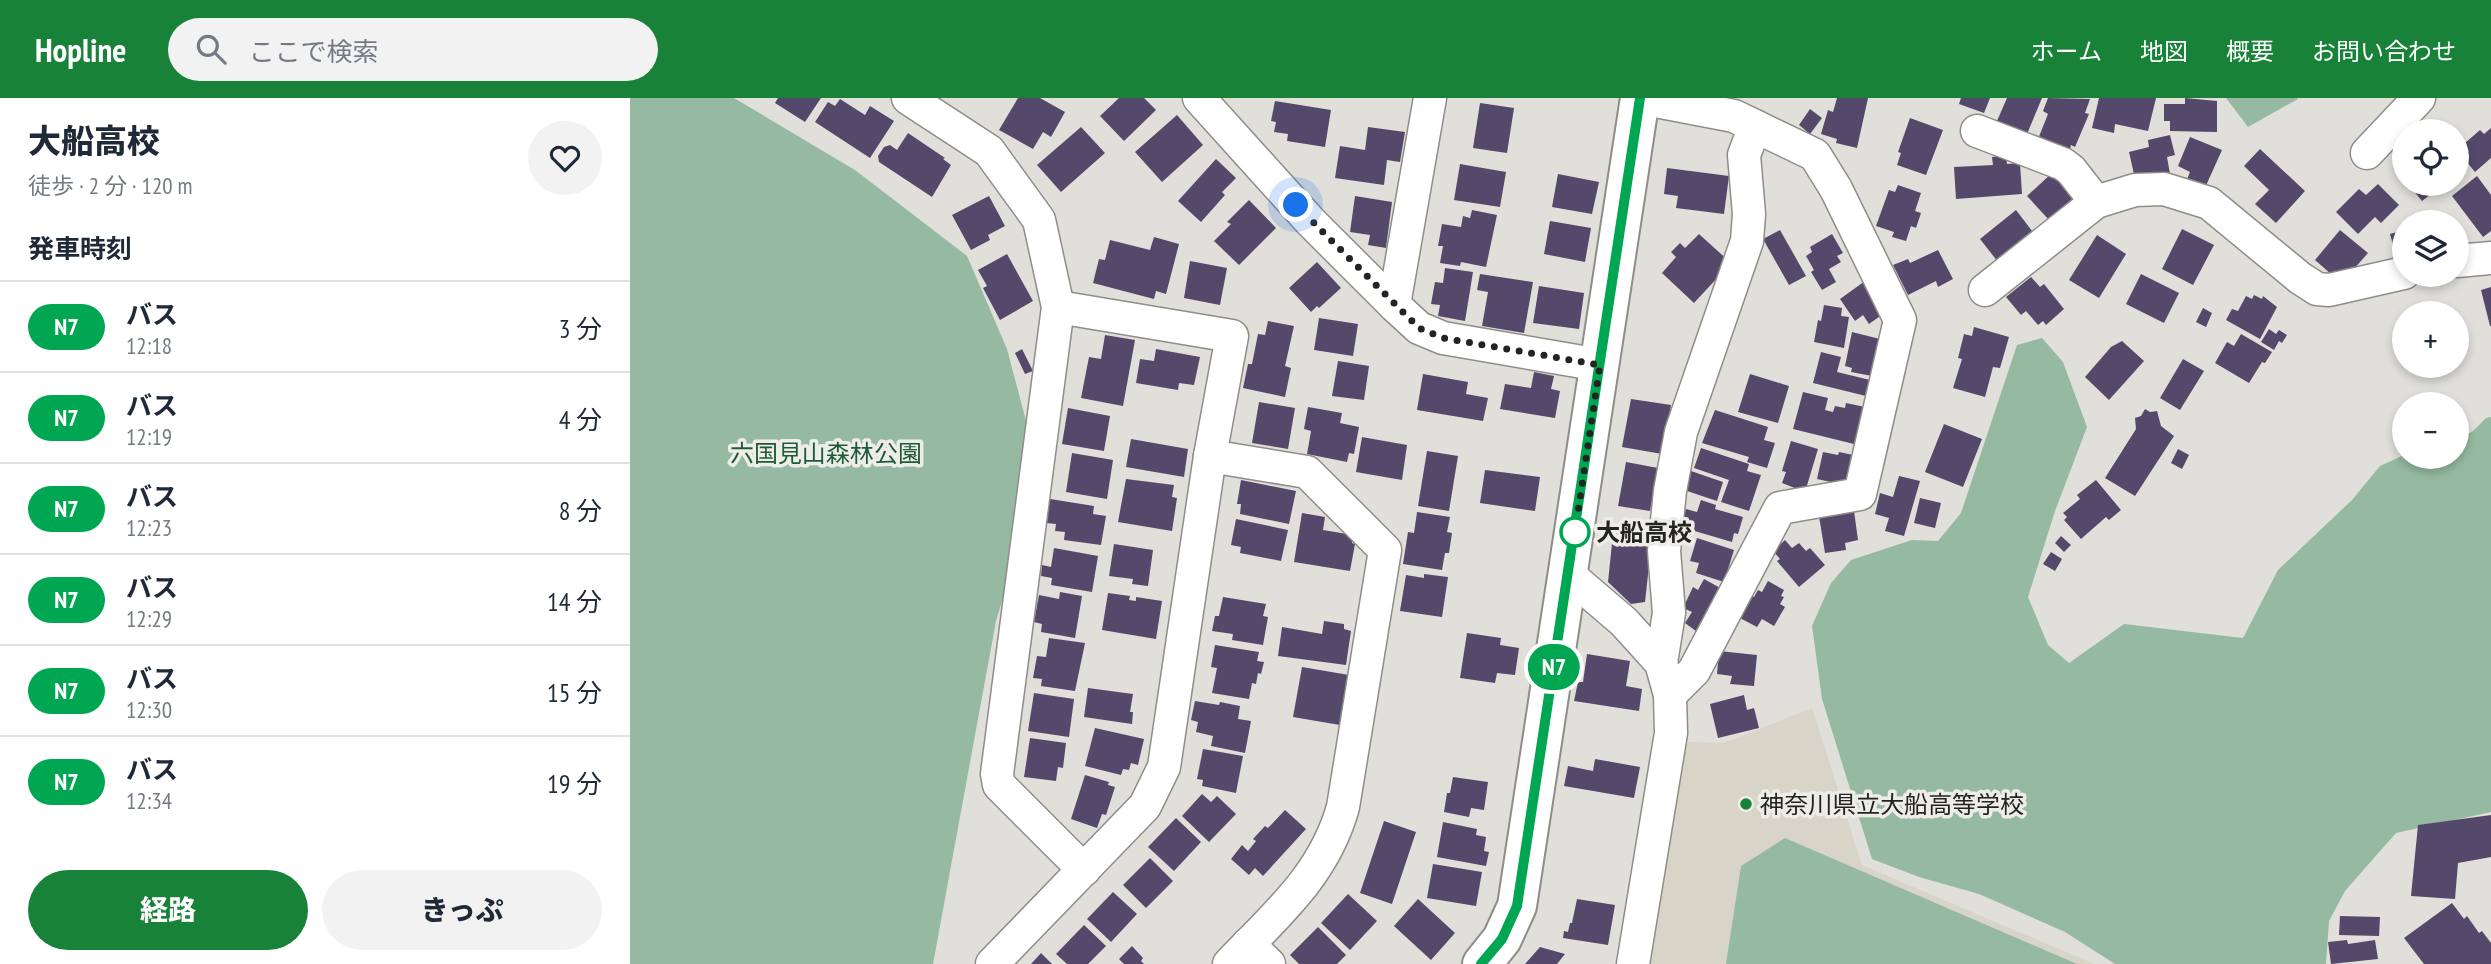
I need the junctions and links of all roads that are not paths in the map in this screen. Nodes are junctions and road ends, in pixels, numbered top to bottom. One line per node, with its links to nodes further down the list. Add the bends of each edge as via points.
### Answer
1 (908, 98): 15 (street, via 989,151 1039,220)
2 (1199, 98): 14 (street, via 1311,222)
3 (1430, 98): 14 (street)
4 (1640, 98): 6 (street, via 1734,116); 16 (street)
5 (2419, 98): 8 (street)
6 (1755, 126): 19 (street, via 1744,155 1749,214 1746,241 1681,432 1670,491 1664,551 1669,613); 20 (street, via 1815,156 1900,320 1860,494 1780,508 1694,671)
7 (1977, 131): 9 (street, via 2063,164)
8 (2367, 153)
9 (2096, 202): 12 (street, via 2135,190 2164,189 2210,203 2317,289); 13 (street)
10 (2491, 258): 11 (street)
11 (2469, 260)
12 (2392, 276)
13 (1985, 290)
14 (1394, 305): 16 (street, via 1419,328 1443,338)
15 (1058, 307): 17 (street, via 1232,336); 21 (street, via 997,774 999,785)
16 (1600, 365): 18 (street)
17 (1210, 456): 21 (street, via 1164,767 1145,806); 22 (street, via 1307,472 1385,550 1335,835)
18 (1569, 575): 19 (street, via 1624,622); 24 (street, via 1517,906 1502,939)
19 (1661, 663): 20 (street)
20 (1670, 695): 25 (street, via 1671,733)
21 (1084, 870): 23 (street)
22 (1249, 957)
23 (992, 964)
24 (1482, 964)
25 (1633, 964)

